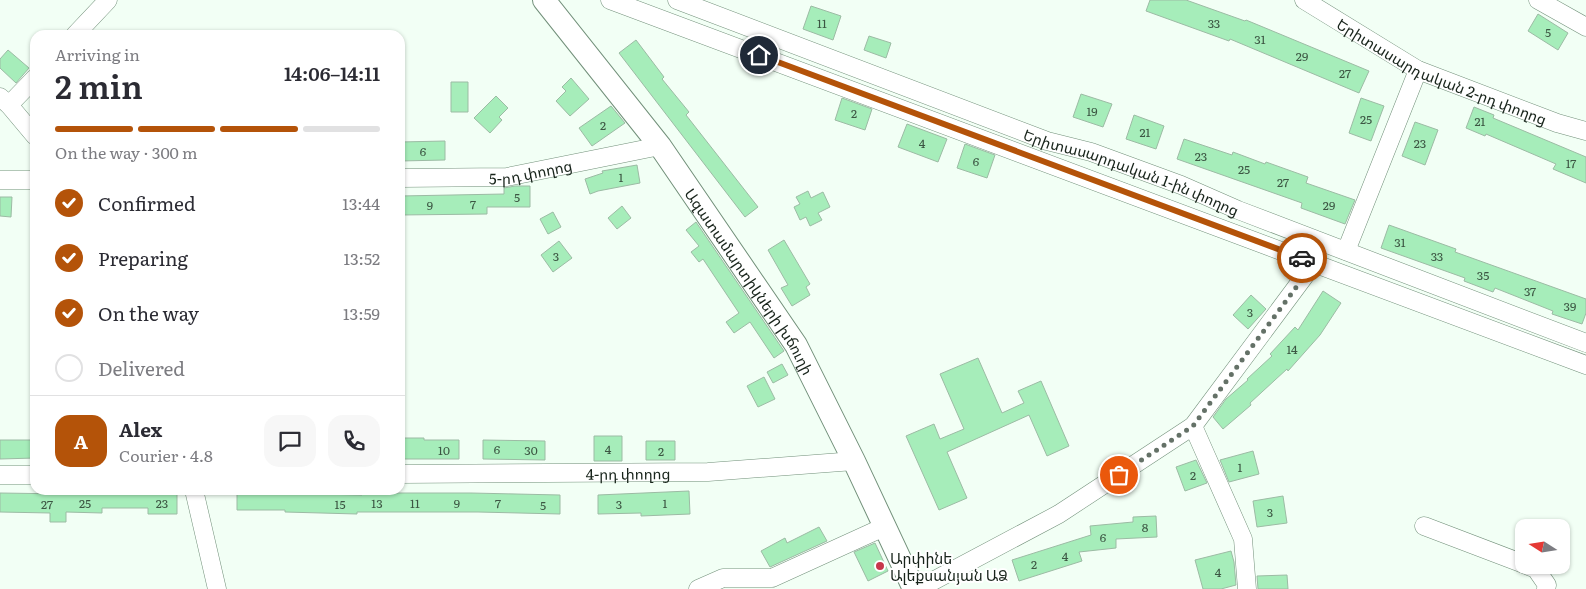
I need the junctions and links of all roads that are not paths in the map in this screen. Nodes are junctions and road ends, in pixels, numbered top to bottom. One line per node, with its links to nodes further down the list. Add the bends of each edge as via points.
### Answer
1 (108, 0): 8 (street)
2 (610, 0): 19 (street)
3 (677, 0): 18 (street, Երիտասարդական 1-ին փողոց, via 1047,140 1091,152 1181,185)
4 (1304, 0): 9 (street, Երիտասարդական 2-րդ փողոց)
5 (1538, 0): 7 (street)
6 (551, 2): 14 (main road, Ազատամարտիկների խճուղի)
7 (1586, 27)
8 (80, 30)
9 (1418, 70): 13 (street, Երիտասարդական 2-րդ փողոց); 18 (street)
10 (30, 82): 11 (street)
11 (5, 101): 12 (street)
12 (30, 130)
13 (1586, 131)
14 (660, 146): 15 (street, 5-րդ փողոց, via 507,178); 23 (main road, Ազատամարտիկների խճուղի, via 796,345)
15 (405, 178)
16 (0, 180): 17 (street)
17 (30, 180)
18 (1346, 251): 20 (street, Երիտասարդական 1-ին փողոց)
19 (1315, 262): 21 (street); 22 (street)
20 (1586, 343)
21 (1586, 365)
22 (1193, 426): 35 (street, via 1059,514); 36 (street, via 1243,538)
23 (854, 461): 24 (street, 4-րդ փողոց, via 708,472); 29 (main road, Ազատամարտիկների խճուղի)
24 (405, 474)
25 (0, 475): 26 (street)
26 (30, 475)
27 (195, 495): 32 (street)
28 (1424, 526): 30 (street)
29 (884, 527): 33 (street, via 772,578 723,578); 34 (main road, Ազատամարտիկների խճուղի)
30 (1515, 561)
31 (1539, 574): 37 (street, via 1547,585)
32 (217, 589)
33 (698, 589)
34 (914, 589)
35 (918, 589)
36 (1247, 589)
37 (1546, 589)

